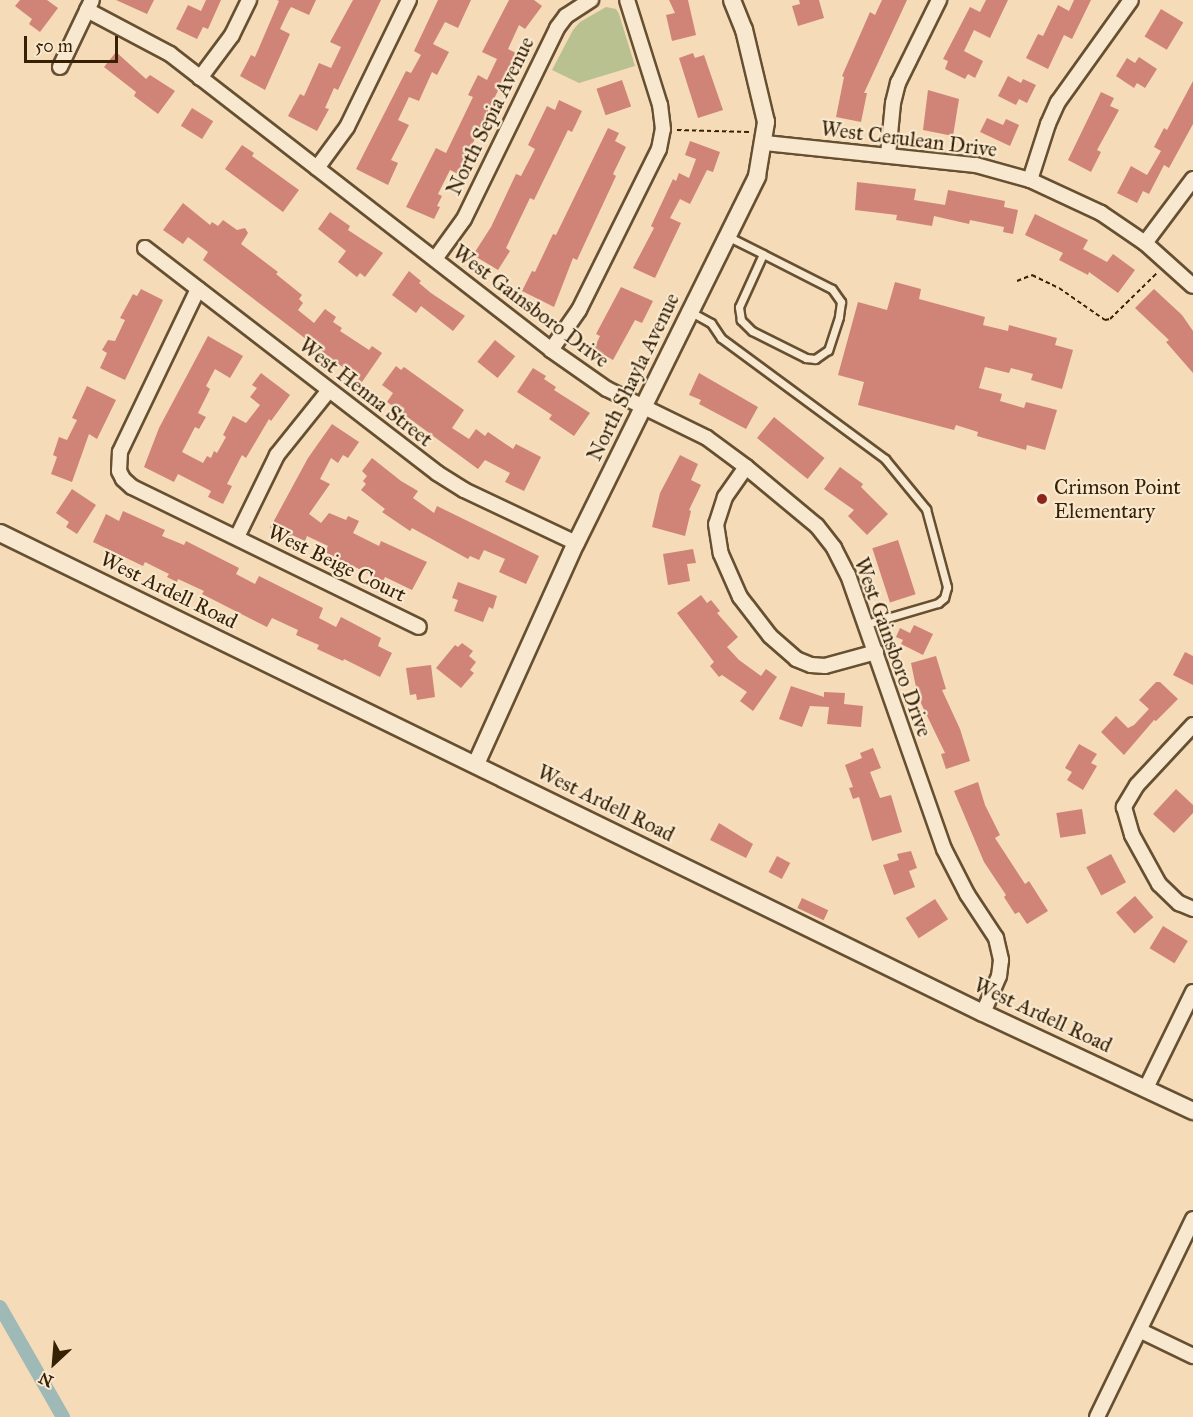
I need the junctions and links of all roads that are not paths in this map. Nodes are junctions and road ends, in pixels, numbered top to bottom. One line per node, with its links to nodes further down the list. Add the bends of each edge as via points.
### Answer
1 (249, 0): 10 (street, via 232,35)
2 (409, 0): 13 (street, via 347,127)
3 (591, 0): 20 (street, North Sepia Avenue, via 566,16 557,28 464,219)
4 (627, 0): 24 (street, via 660,105 663,129 659,148 579,310)
5 (732, 0): 11 (street, North Shayla Avenue, via 744,30 766,122)
6 (939, 0): 12 (street, via 898,83)
7 (1131, 0): 15 (street, via 1058,102)
8 (90, 5): 9 (street); 10 (street, West Gainsboro Drive, via 154,43)
9 (60, 67)
10 (200, 78): 13 (street, West Gainsboro Drive)
11 (765, 143): 12 (street, West Cerulean Drive); 16 (street, North Shayla Avenue, via 757,176)
12 (888, 155): 15 (street, West Cerulean Drive, via 976,165)
13 (317, 168): 20 (street, West Gainsboro Drive)
14 (1193, 179): 17 (street)
15 (1030, 180): 17 (street, West Cerulean Drive, via 1101,213)
16 (728, 236): 19 (lane); 23 (street, North Shayla Avenue)
17 (1145, 243): 21 (street, West Cerulean Drive)
18 (145, 248): 22 (street, West Henna Street)
19 (763, 254): 19 (lane, via 739,307 741,320 752,331 815,359 828,350 841,302 832,289)
20 (435, 259): 24 (street, West Gainsboro Drive)
21 (1193, 286)
22 (198, 289): 25 (street, West Henna Street); 29 (street, West Beige Court, via 120,452 119,471 132,487)
23 (691, 311): 26 (street, North Shayla Avenue); 31 (lane, via 711,323 721,338 885,459 926,509 947,587 944,598)
24 (551, 350): 26 (street, West Gainsboro Drive, via 607,389)
25 (329, 390): 29 (street, via 277,455); 30 (street, West Henna Street, via 464,490)
26 (644, 407): 27 (street, West Gainsboro Drive, via 707,438); 30 (street, North Shayla Avenue)
27 (746, 467): 31 (street, West Gainsboro Drive, via 817,526 834,548); 33 (street, via 725,497 716,524 724,564 745,604 783,650 811,665 838,665)
28 (0, 534): 35 (street, West Ardell Road)
29 (237, 537): 32 (street, West Beige Court)
30 (576, 543): 35 (street, North Shayla Avenue)
31 (866, 624): 33 (street, West Gainsboro Drive)
32 (418, 627)
33 (876, 652): 38 (street, West Gainsboro Drive, via 944,849 996,938 1002,960)
34 (1193, 725): 36 (street, via 1137,785 1124,807 1132,835 1159,884 1179,903)
35 (476, 764): 38 (street, West Ardell Road)
36 (1193, 909)
37 (1193, 992): 39 (street)
38 (983, 1013): 39 (street, West Ardell Road)
39 (1146, 1088): 40 (street, West Ardell Road)
40 (1193, 1111)
41 (1193, 1219): 42 (street)
42 (1141, 1331): 43 (street); 44 (street)
43 (1193, 1356)
44 (1097, 1417)

